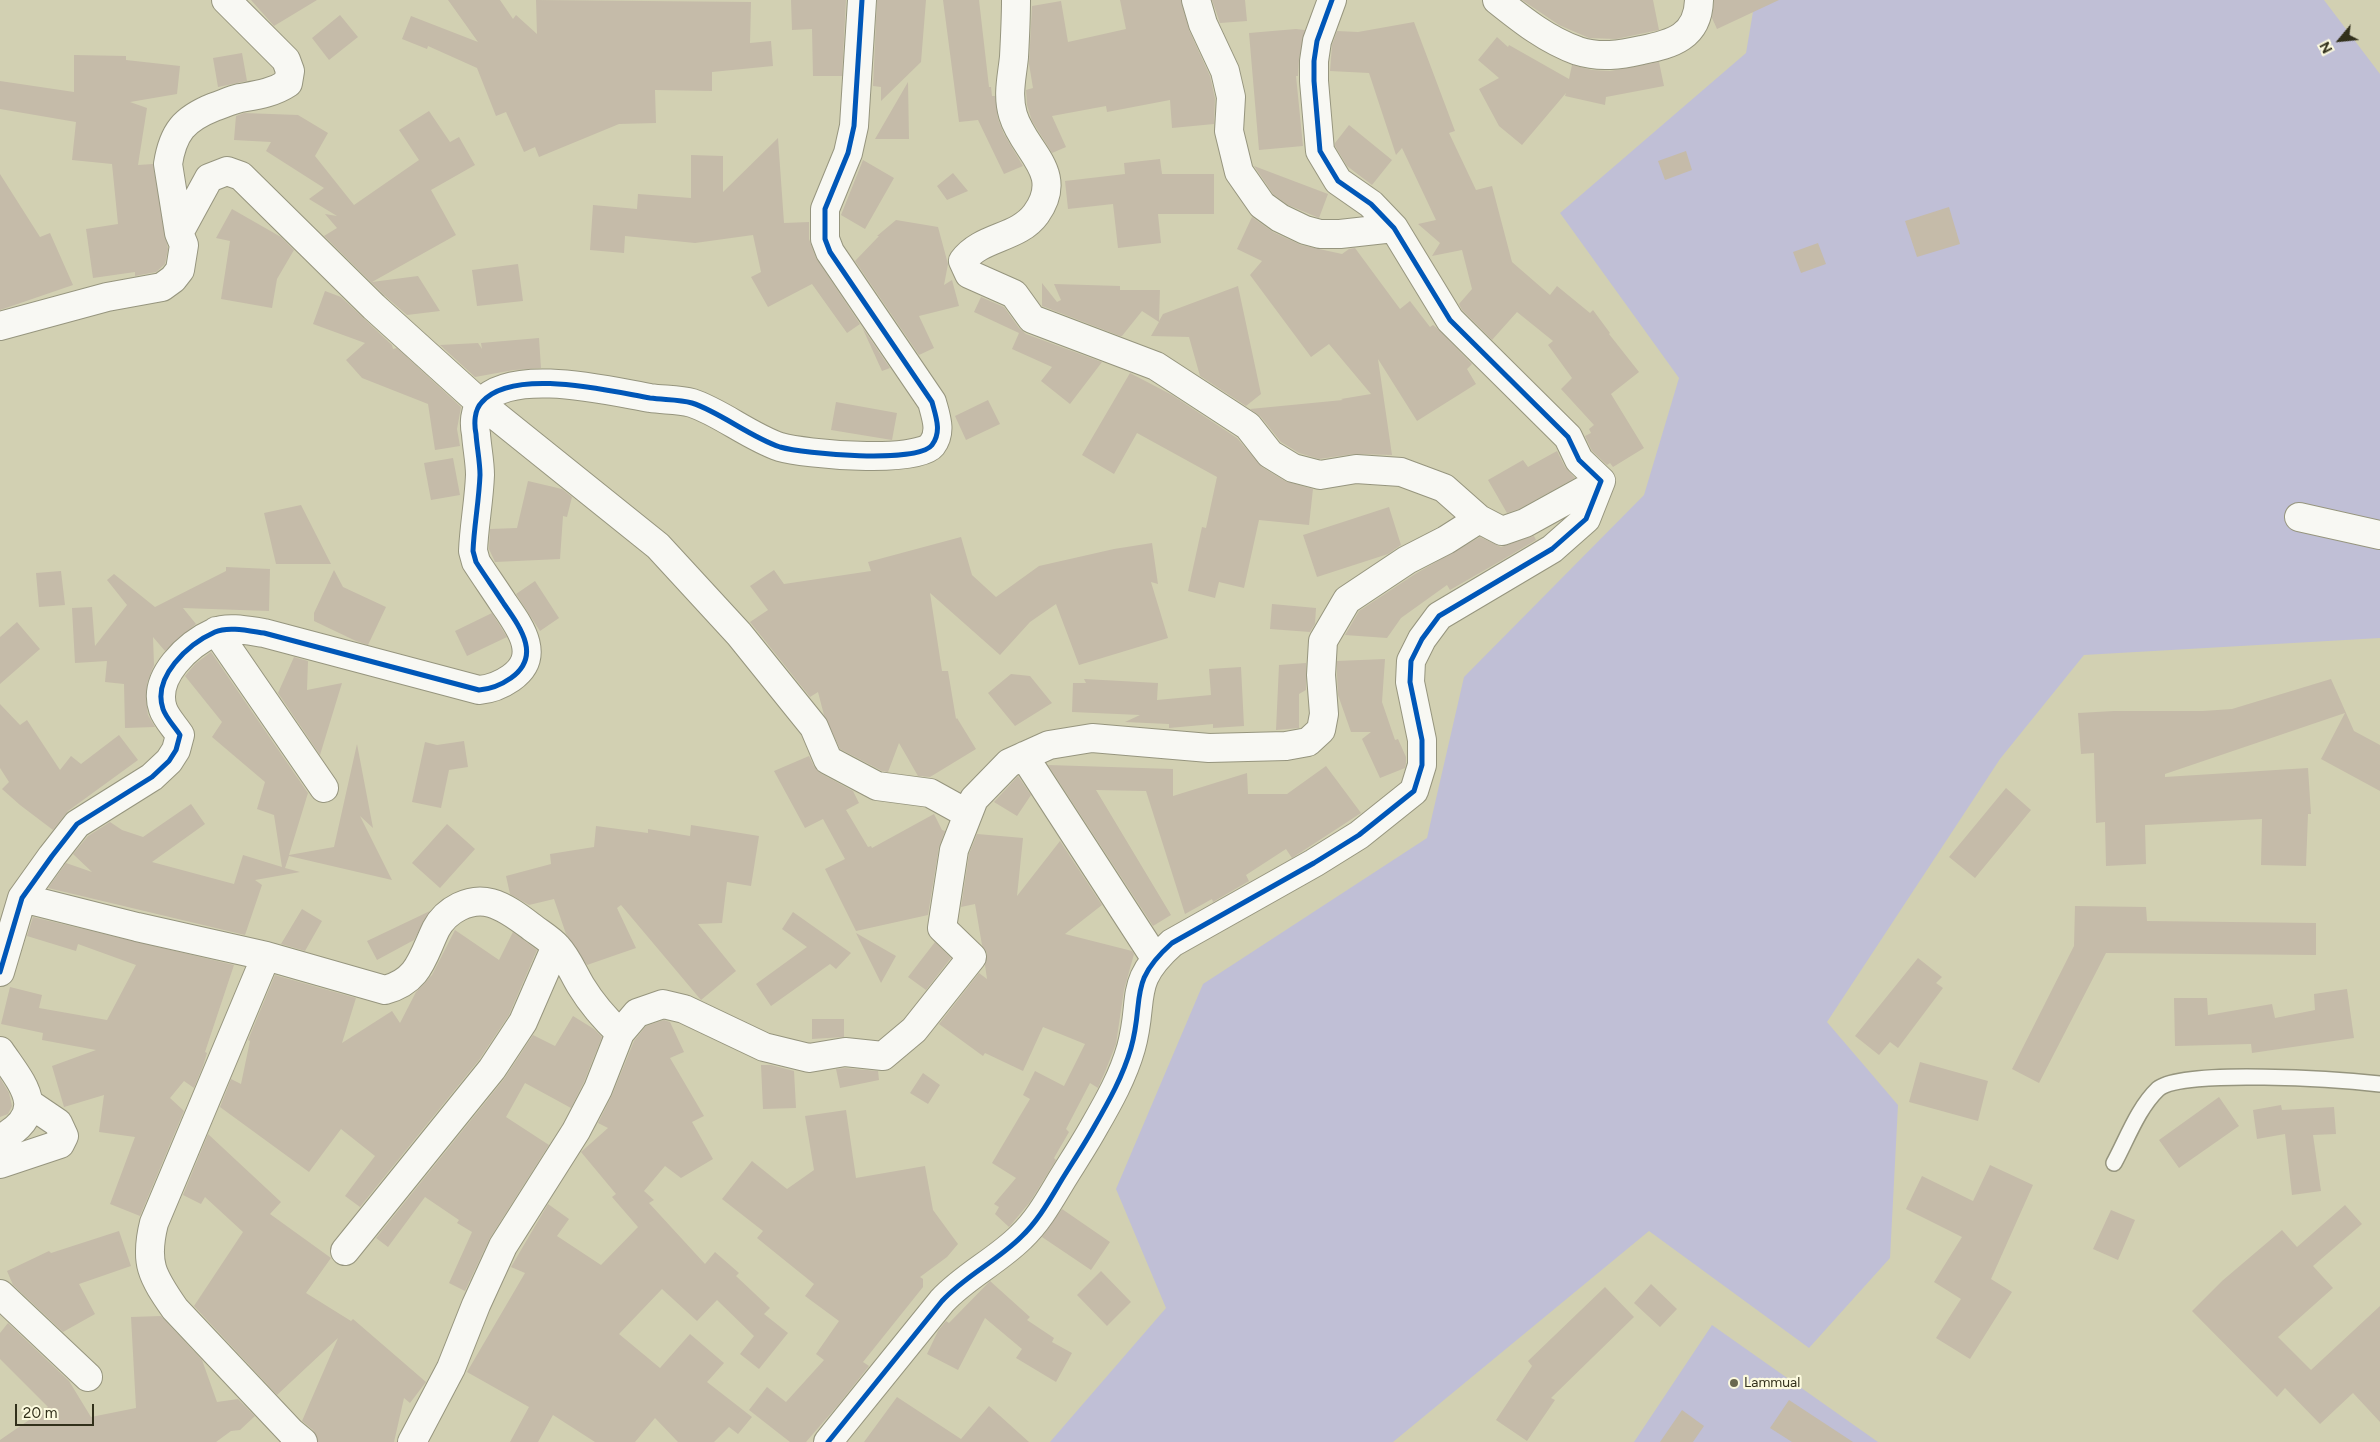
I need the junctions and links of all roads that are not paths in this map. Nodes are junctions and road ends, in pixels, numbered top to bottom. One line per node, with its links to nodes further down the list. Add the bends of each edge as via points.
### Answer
1 (226, 0): 9 (street, via 286,60 290,70 288,83 277,91 236,99 200,112 181,127 168,164)
2 (862, 0): 11 (street, via 854,126 848,153 825,209 825,239 830,252 932,402 938,436 931,447 918,454 896,456 795,450 765,441 692,403 590,387 520,385 503,388)
3 (1016, 0): 14 (street, via 1016,33 1009,91 1020,132 1045,169 1046,192 1043,204 1023,227 971,250 963,261 969,274 1014,294 1032,319 1156,366 1248,426 1270,454 1293,468 1320,475 1356,468 1401,472 1444,488)
4 (1196, 0): 8 (street, via 1203,24 1226,71 1231,97 1229,131 1239,172 1262,205 1280,218 1320,234)
5 (1332, 0): 8 (street, via 1317,41 1314,61 1320,151 1338,181 1371,204)
6 (1497, 0): 7 (street, via 1523,21 1560,43 1608,56 1672,44 1691,26)
7 (1699, 0)
8 (1394, 228): 12 (street, via 1450,320 1568,437 1579,460)
9 (180, 233): 10 (street, via 184,245 180,270 162,287 107,296); 11 (street, via 209,178 227,171 241,176 374,308)
10 (0, 326)
11 (480, 403): 16 (street, via 476,414 480,476 473,551 476,562 524,636 526,663 517,674 492,689 479,690 264,633); 19 (street, via 658,546 739,634 814,727 828,760 877,786 930,792)
12 (1601, 481): 14 (street, via 1525,523 1502,531); 23 (street, via 1586,519 1552,549 1439,616 1422,639 1412,661 1410,682 1422,740 1422,765 1414,791 1359,835 1172,943)
13 (2300, 517): 15 (street)
14 (1478, 519): 17 (street, via 1347,600 1323,641 1324,714 1321,730 1308,742 1286,746 1209,748 1092,738 1050,744)
15 (2380, 535)
16 (216, 631): 18 (street); 20 (street, via 178,658 165,680 163,709 180,735 170,762 77,824)
17 (1024, 756): 19 (street, via 1009,763 974,798); 23 (street)
18 (324, 788)
19 (968, 814): 25 (street, via 954,850 942,928 972,957 914,1030 883,1056 845,1052 809,1058 764,1047 684,1009 664,1004 637,1013)
20 (22, 898): 22 (street); 24 (street)
21 (556, 946): 22 (street, via 518,917 491,903 475,902 457,907 440,922 412,977 400,986 386,990); 25 (street, via 599,1013); 32 (street, via 524,1022 492,1069)
22 (266, 956): 35 (street, via 154,1223 149,1263 159,1286 175,1309)
23 (1155, 958): 37 (street, via 1145,973 1138,996 1131,1047 1117,1084 1039,1217 1008,1249 953,1289)
24 (0, 972)
25 (620, 1033): 36 (street, via 598,1089 576,1131 503,1246 451,1368)
26 (0, 1051): 28 (street, via 26,1091)
27 (2380, 1084): 30 (lane, via 2306,1077 2182,1079 2160,1087 2147,1102)
28 (30, 1104): 29 (street, via 28,1114 20,1124); 31 (street, via 58,1124 64,1136 60,1144)
29 (0, 1139)
30 (2114, 1163)
31 (0, 1164)
32 (345, 1251)
33 (0, 1294): 34 (street)
34 (88, 1378)
35 (303, 1442)
36 (412, 1442)
37 (828, 1442)

